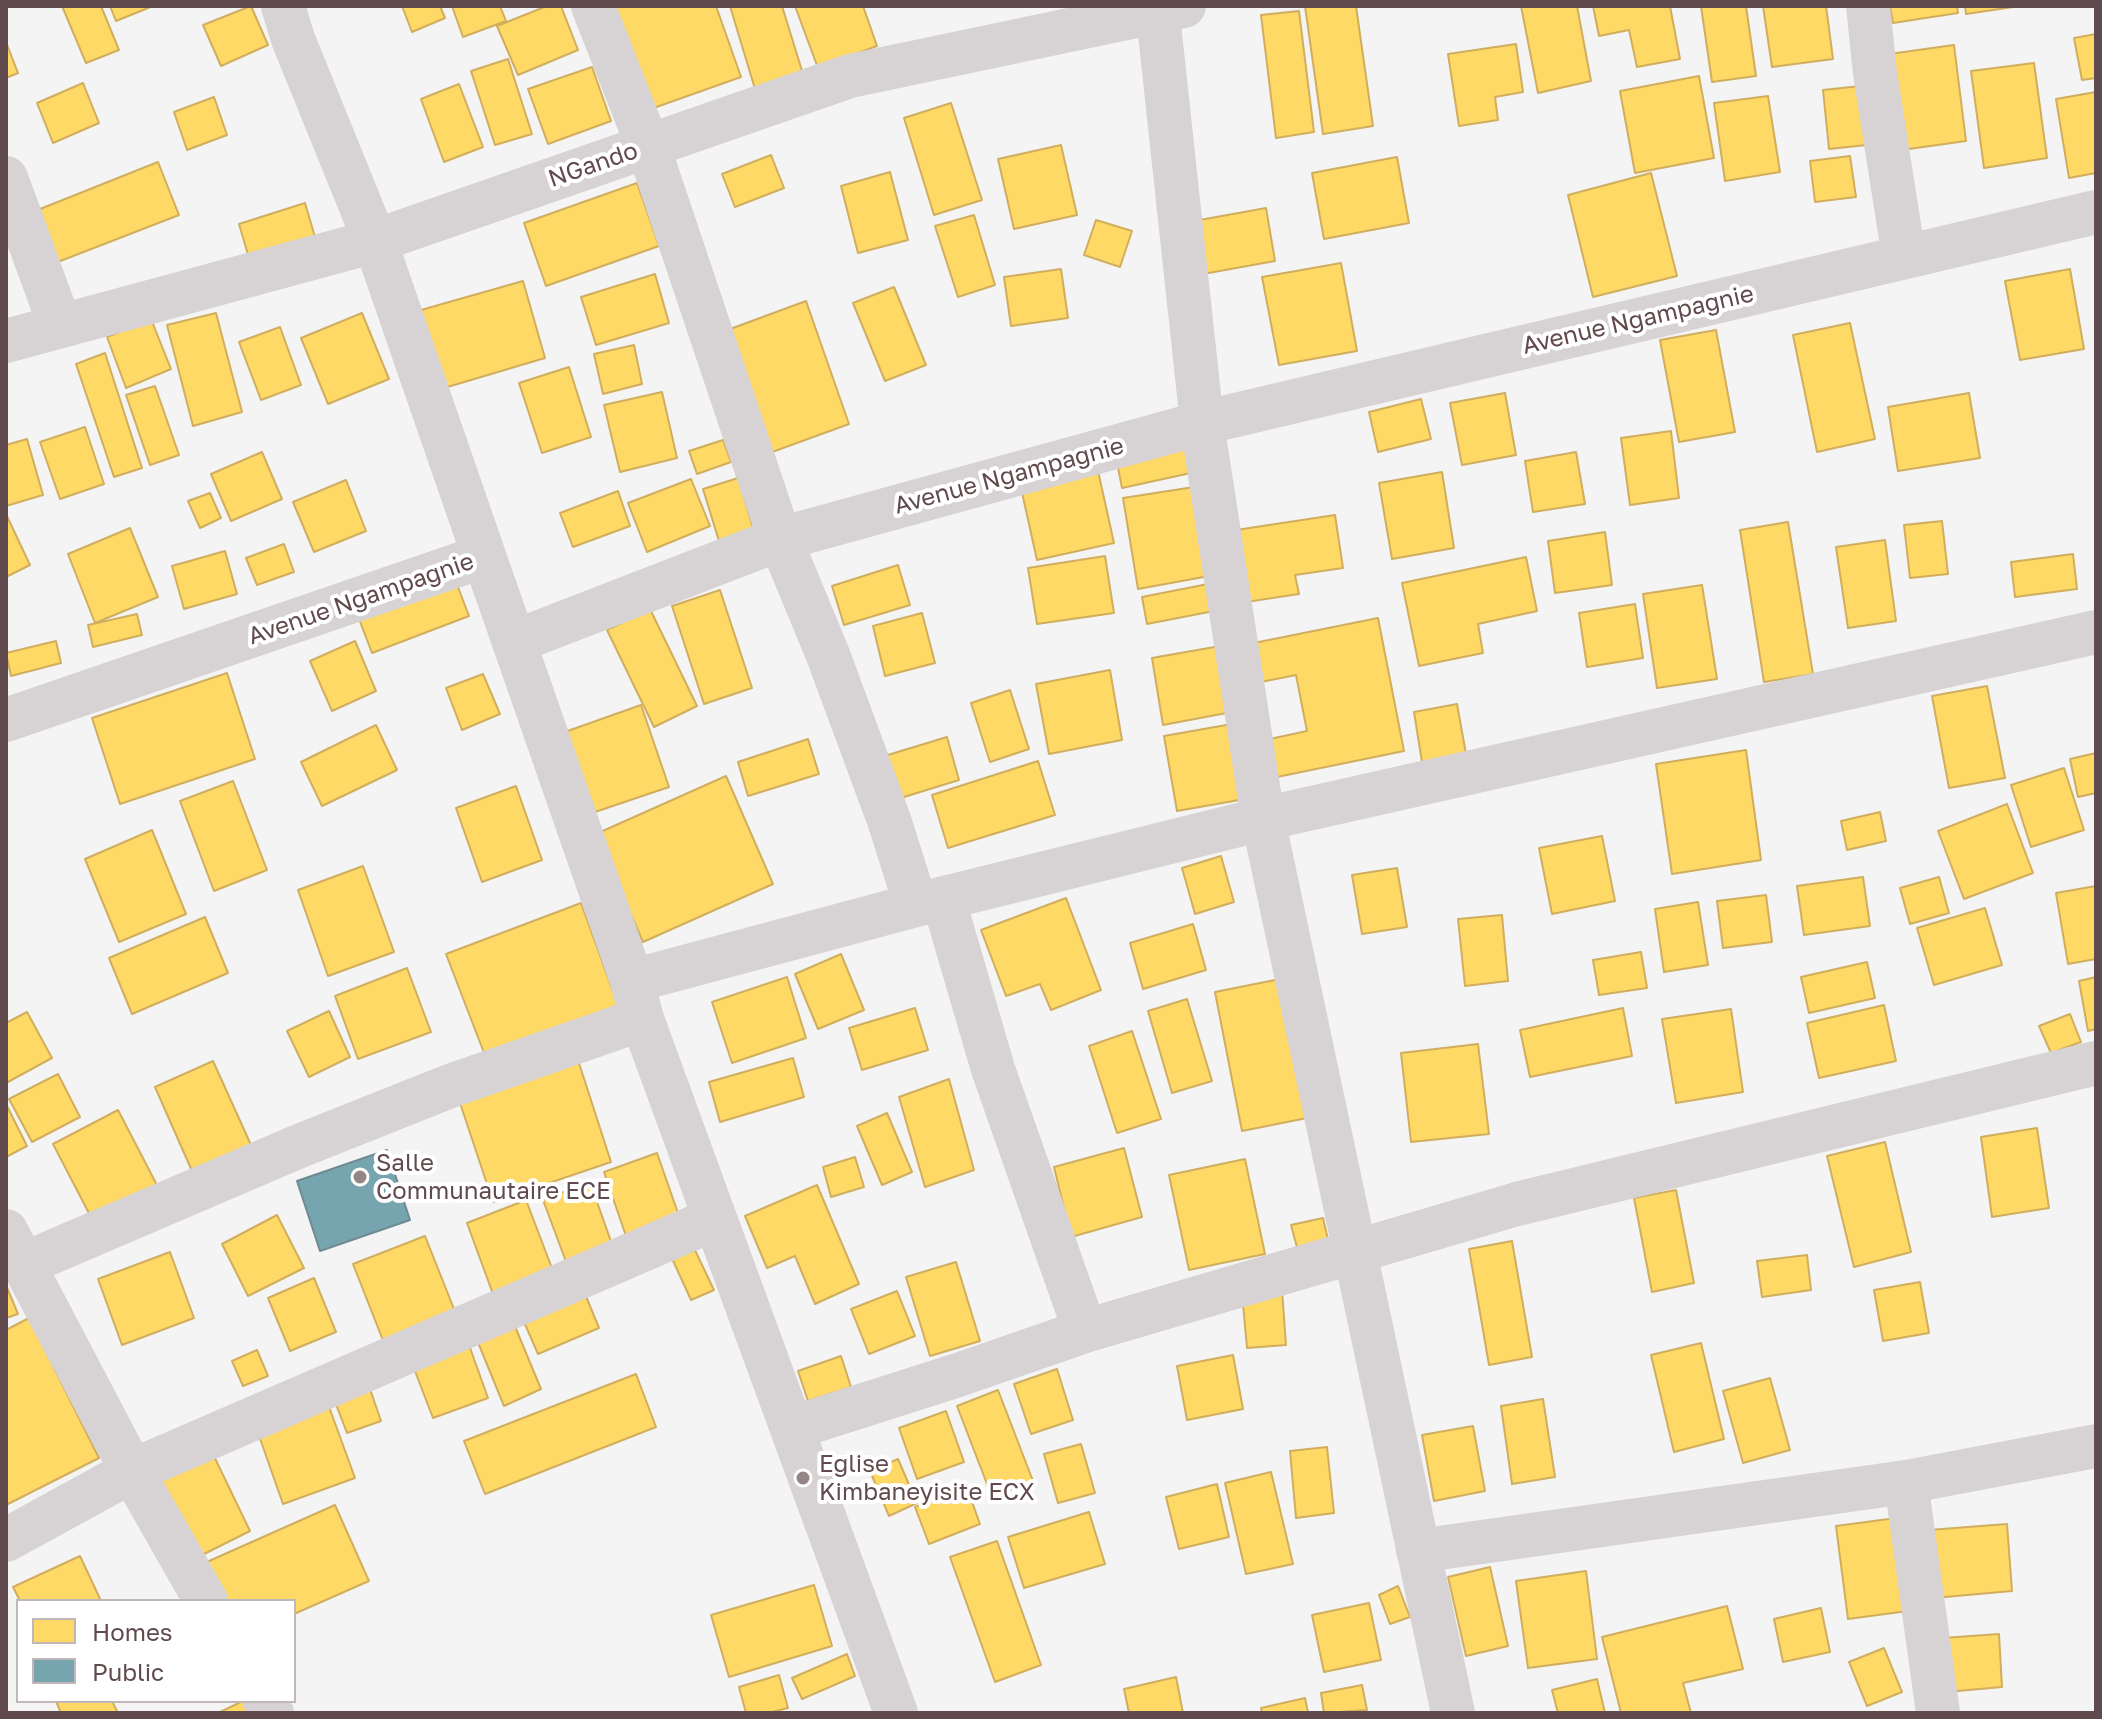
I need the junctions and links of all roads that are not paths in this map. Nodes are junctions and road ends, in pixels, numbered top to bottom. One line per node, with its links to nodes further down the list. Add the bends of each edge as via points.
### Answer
1 (283, 6): 8 (street)
2 (593, 6): 5 (street)
3 (1868, 6): 9 (street)
4 (1166, 8): 5 (street, NGando, via 850,76); 12 (street)
5 (648, 146): 8 (street, NGando); 13 (street)
6 (6, 178): 10 (street)
7 (2096, 212): 9 (street, Avenue Ngampagnie)
8 (375, 241): 10 (street, NGando); 14 (street)
9 (1904, 257): 12 (street, Avenue Ngampagnie)
10 (60, 325): 11 (street, NGando)
11 (6, 341)
12 (1202, 423): 13 (street, Avenue Ngampagnie); 18 (street)
13 (780, 539): 16 (street, Avenue Ngampagnie); 19 (street, via 889,820)
14 (484, 556): 16 (street, Avenue Ngampagnie); 17 (street, Avenue Ngampagnie)
15 (2096, 632): 18 (street)
16 (514, 642): 20 (street)
17 (6, 720)
18 (1263, 819): 19 (street); 24 (street)
19 (930, 901): 20 (street); 25 (street)
20 (637, 1000): 22 (street); 23 (street, via 450,1086)
21 (2096, 1063): 24 (street, via 1517,1204)
22 (714, 1219): 26 (street); 28 (street)
23 (15, 1248): 28 (street)
24 (1354, 1251): 25 (street); 31 (street)
25 (1085, 1331): 26 (street)
26 (792, 1428): 33 (street)
27 (2096, 1446): 29 (street)
28 (132, 1471): 30 (street); 32 (street)
29 (1906, 1482): 31 (street); 35 (street)
30 (6, 1540)
31 (1418, 1551): 34 (street)
32 (205, 1599)
33 (896, 1713)
34 (1453, 1713)
35 (1938, 1713)

